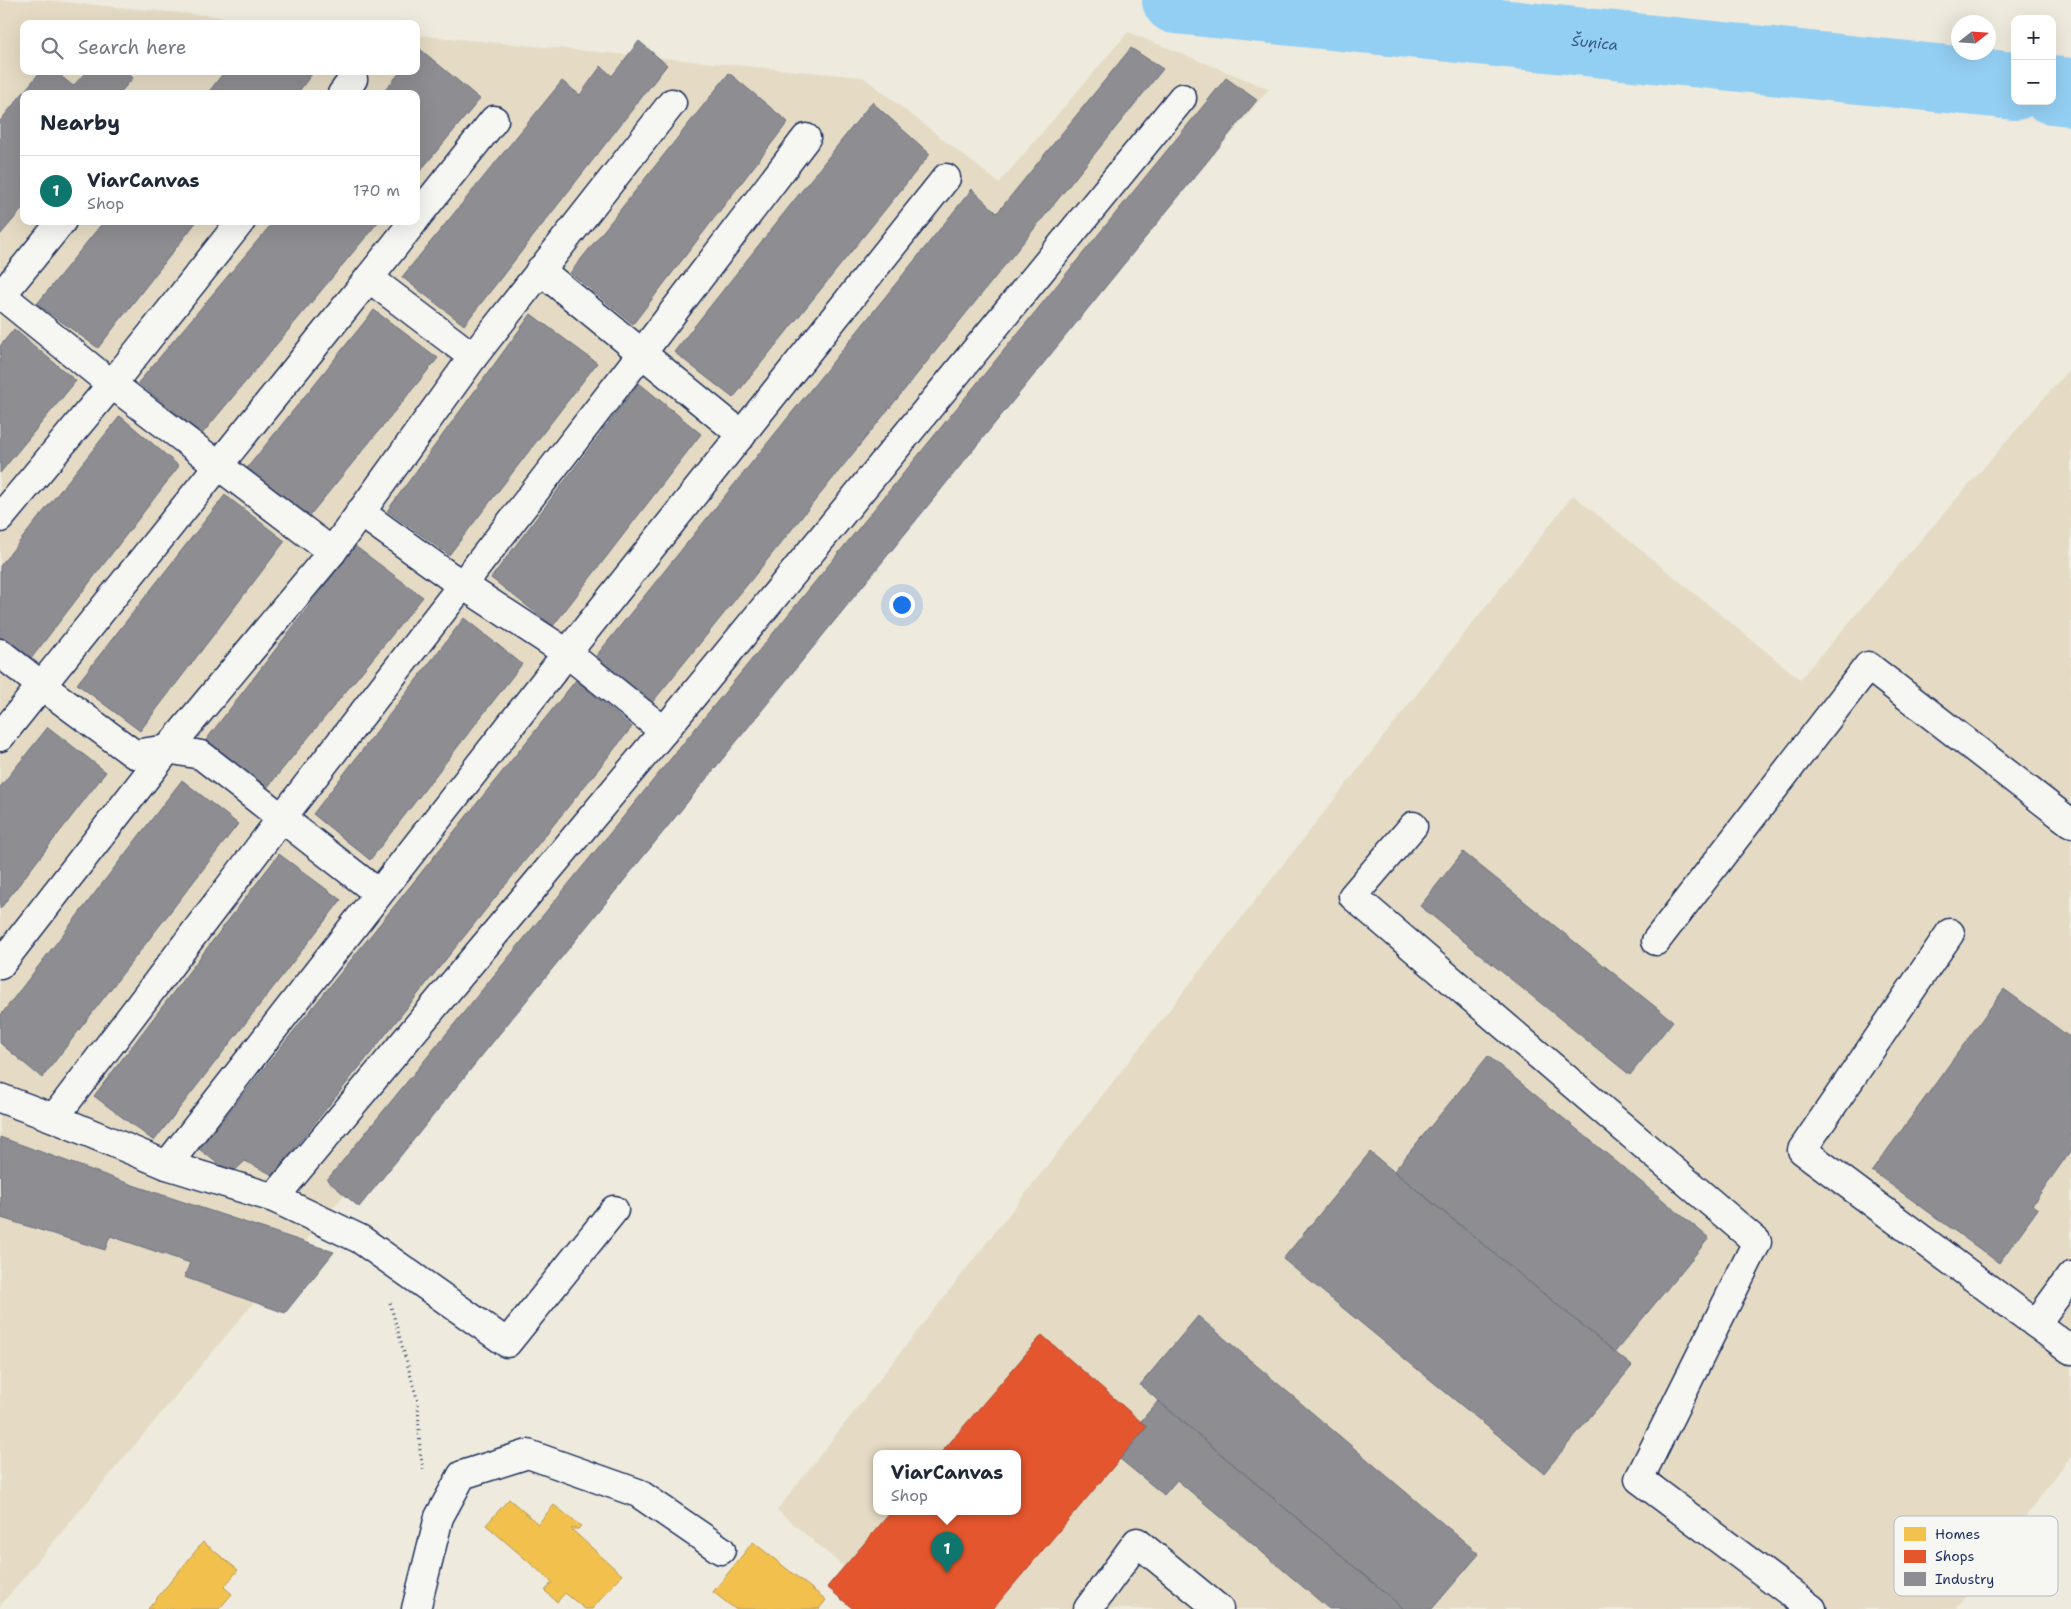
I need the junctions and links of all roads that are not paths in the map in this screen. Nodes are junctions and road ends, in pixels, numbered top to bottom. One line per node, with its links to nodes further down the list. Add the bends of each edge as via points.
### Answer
1 (1182, 98): 25 (street)
2 (672, 103): 10 (street)
3 (494, 120): 6 (street)
4 (806, 138): 13 (street)
5 (946, 178): 16 (street)
6 (420, 213)
7 (59, 225): 12 (street)
8 (238, 225): 15 (street)
9 (411, 225): 11 (street)
10 (540, 270): 13 (street); 14 (street)
11 (368, 278): 14 (street); 17 (street)
12 (1, 295): 15 (street)
13 (642, 353): 16 (street); 21 (street)
14 (473, 357): 18 (street)
15 (112, 384): 17 (street); 19 (street)
16 (742, 435): 23 (street)
17 (220, 465): 20 (street); 24 (street)
18 (360, 512): 20 (street); 21 (street)
19 (0, 518)
20 (332, 552): 27 (street)
21 (462, 584): 23 (street); 28 (street)
22 (0, 653): 24 (street)
23 (567, 653): 25 (street); 31 (street)
24 (42, 686): 26 (street); 27 (street, via 134,754)
25 (664, 731): 38 (street)
26 (0, 737)
27 (168, 749): 28 (street, via 201,755); 34 (street)
28 (281, 819): 31 (street); 36 (street)
29 (2071, 823): 33 (street, via 1868,666)
30 (1413, 826): 47 (street, via 1353,896 1757,1242 1638,1479)
31 (378, 893): 37 (street)
32 (1950, 934): 41 (street, via 1802,1150)
33 (1656, 941)
34 (0, 965)
35 (0, 1098): 36 (street)
36 (54, 1118): 37 (street)
37 (167, 1165): 38 (street)
38 (274, 1198): 39 (street, via 360,1239 507,1342)
39 (614, 1210)
40 (2071, 1276): 41 (street)
41 (2036, 1324): 42 (street)
42 (2071, 1350)
43 (721, 1550): 44 (street, via 638,1493 528,1454 462,1475 439,1517)
44 (416, 1609)
45 (1088, 1609): 46 (street, via 1137,1542)
46 (1219, 1609)
47 (1812, 1609)

